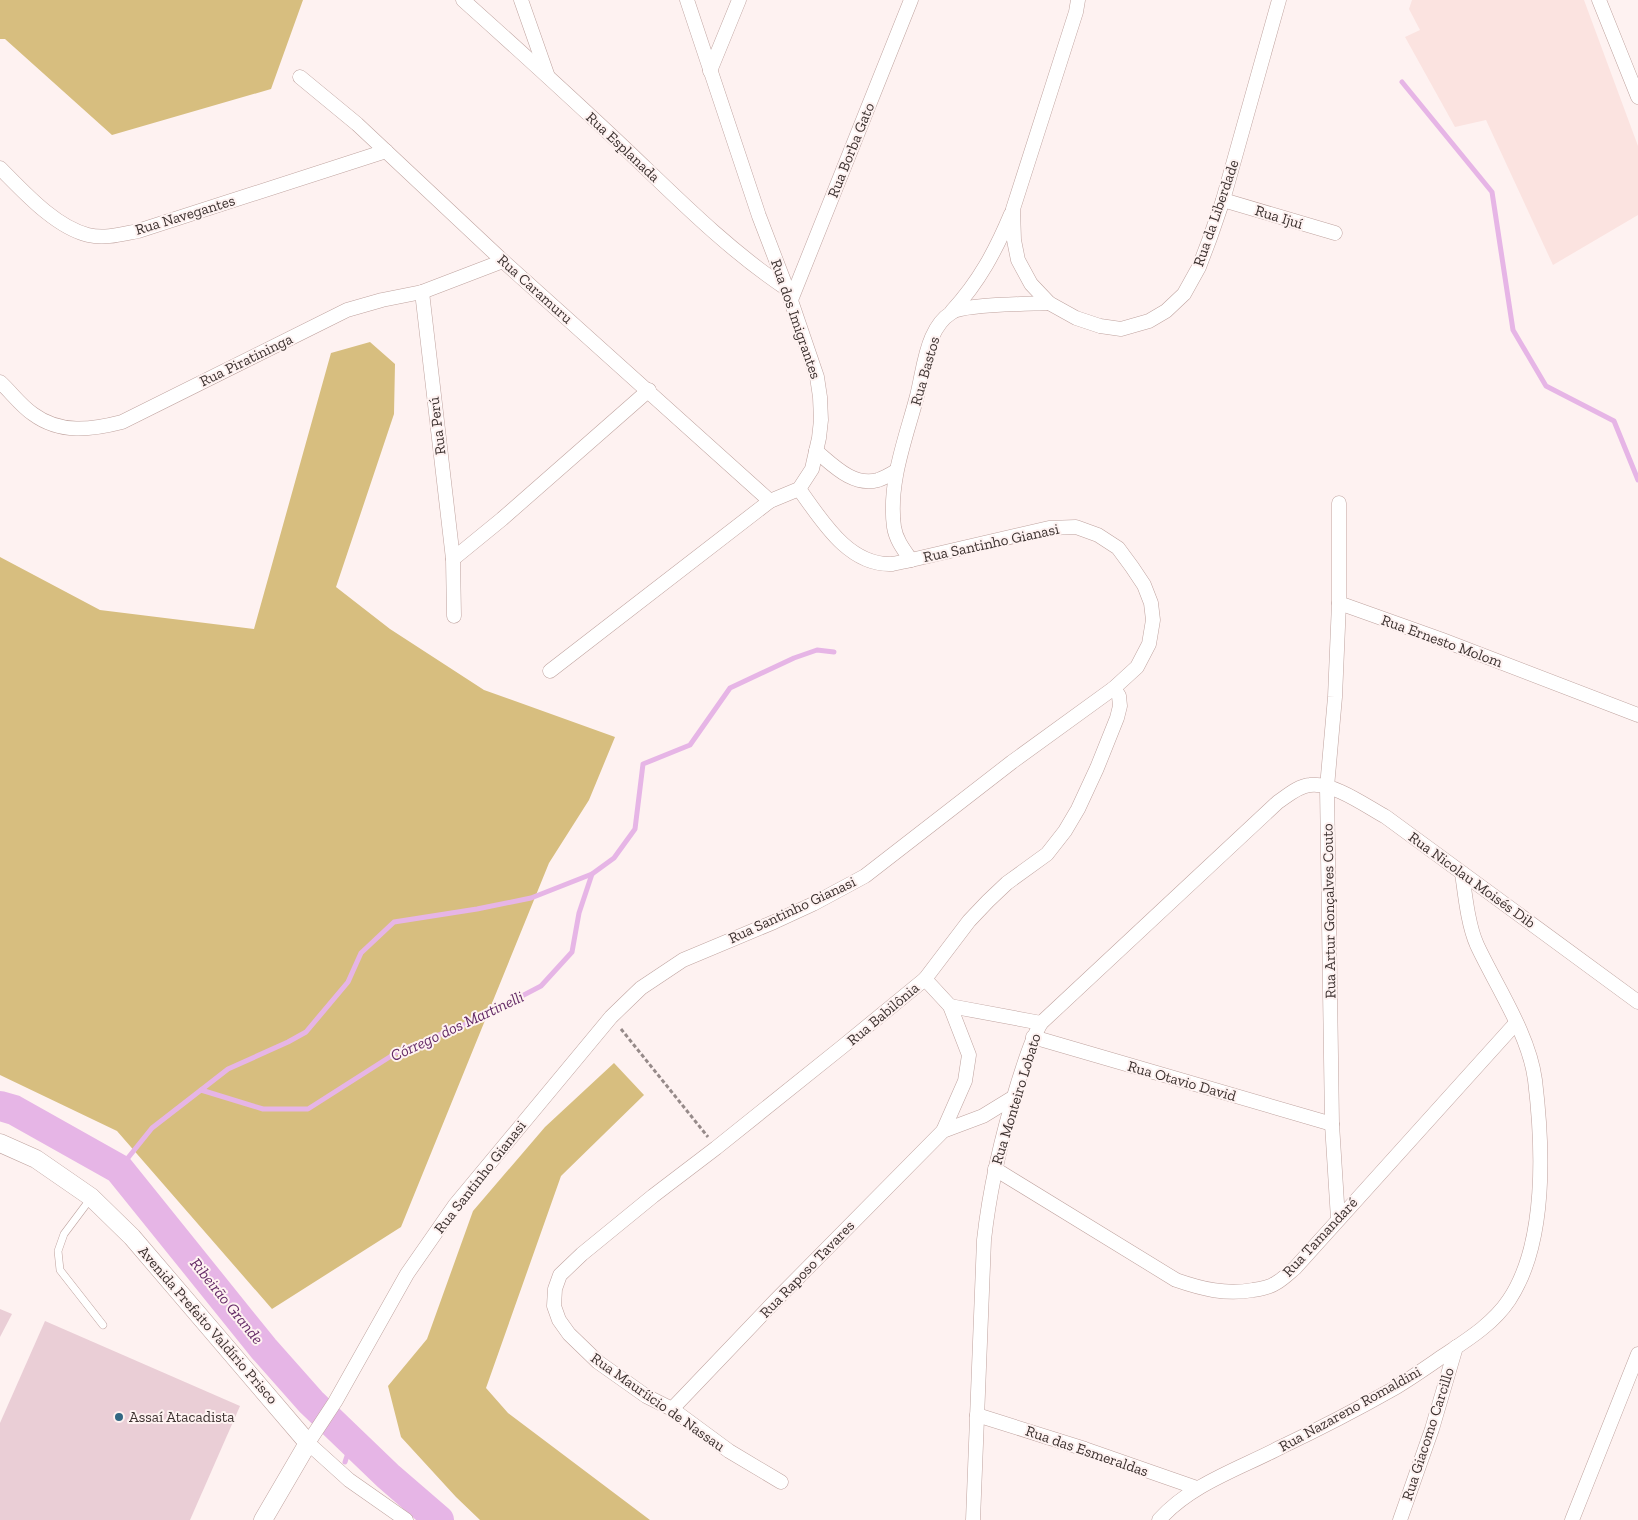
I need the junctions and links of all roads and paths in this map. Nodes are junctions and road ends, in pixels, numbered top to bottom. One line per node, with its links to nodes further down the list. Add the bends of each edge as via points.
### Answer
1 (463, 0): 10 (street, Rua Esplanada)
2 (521, 0): 10 (street)
3 (687, 0): 9 (street, Rua dos Imigrantes)
4 (739, 0): 9 (street)
5 (911, 0): 20 (street, Rua Borba Gato)
6 (1078, 0): 16 (street, Rua da Liberdade)
7 (1279, 0): 15 (street, Rua da Liberdade)
8 (1599, 0): 12 (street)
9 (710, 71): 20 (street, Rua dos Imigrantes)
10 (547, 75): 20 (street, Rua Esplanada, via 727,244)
11 (300, 77): 13 (street, Rua Caramuru)
12 (1638, 97)
13 (386, 152): 14 (street, Rua Navegantes, via 110,237 88,235 67,227); 18 (street, Rua Caramuru)
14 (0, 168)
15 (1224, 200): 17 (street, Rua Ijuí); 21 (street, Rua da Liberdade, via 1199,267 1184,294 1166,311 1149,321 1121,329 1076,318)
16 (1014, 209): 21 (street, Rua da Liberdade, via 1018,260 1031,284); 22 (street, Rua da Liberdade, via 983,273)
17 (1335, 233)
18 (504, 261): 19 (street, Rua Piratininga); 24 (street, Rua Caramuru)
19 (422, 292): 23 (street, Rua Piratininga, via 347,310 122,422 103,427 56,427 32,414); 30 (street, Rua Perú)
20 (789, 295): 25 (street, Rua dos Imigrantes, via 817,377 821,420)
21 (1049, 303): 22 (street, via 978,307)
22 (952, 312): 26 (street, Rua Bastos, via 940,324 928,347)
23 (0, 382)
24 (648, 390): 28 (street, Rua Caramuru); 30 (street)
25 (816, 451): 26 (street, via 844,474 863,480 878,480); 27 (street, Rua dos Imigrantes, via 812,469)
26 (896, 471): 31 (street, Rua Bastos, via 894,526 901,546)
27 (799, 489): 28 (street); 31 (street, Rua Santinho Gianasi, via 840,542 859,556 891,564)
28 (770, 501): 34 (street)
29 (1339, 504): 32 (street)
30 (453, 559): 33 (street, Rua Perú)
31 (911, 560): 35 (street, Rua Santinho Gianasi, via 1049,528 1076,527 1098,535 1118,548 1132,567 1148,594 1153,620 1149,644 1136,667)
32 (1339, 604): 36 (street, Rua Ernesto Molom); 37 (street, Rua Artur Gonçalves Couto)
33 (454, 616)
34 (550, 671)
35 (1114, 688): 40 (street, Rua Babilônia, via 1119,696 1117,718 1097,768 1065,831 1047,854 1007,883 969,921); 43 (street, Rua Santinho Gianasi, via 865,876 774,922 683,960 641,988)
36 (1638, 715)
37 (1327, 787): 38 (street, Rua Nicolau Moisés Dib, via 1310,785); 39 (street, Rua Nicolau Moisés Dib, via 1386,817); 48 (street, Rua Artur Gonçalves Couto)
38 (1295, 790): 44 (street, Rua Monteiro Lobato, via 1278,802)
39 (1462, 873): 41 (street, Rua Nicolau Moisés Dib); 45 (street, Rua Nazareno Romaldini, via 1476,942)
40 (925, 978): 42 (street, Rua Raposo Tavares); 51 (street, Rua Babilônia)
41 (1638, 1002)
42 (950, 1006): 44 (street); 49 (street, Rua Raposo Tavares, via 969,1054 965,1081)
43 (611, 1017): 51 (path); 61 (street, Rua Santinho Gianasi, via 455,1205 407,1274)
44 (1041, 1022): 46 (street, Rua Monteiro Lobato)
45 (1516, 1024): 54 (street, Rua Tamandaré); 57 (street, Rua Nazareno Romaldini, via 1530,1055 1538,1116 1540,1167 1532,1247 1510,1300 1490,1323)
46 (1033, 1037): 47 (street, Rua Monteiro Lobato); 48 (street, Rua Otavio David)
47 (1014, 1097): 49 (street, Rua Raposo Tavares, via 984,1116); 52 (street, Rua Monteiro Lobato)
48 (1332, 1124): 54 (street, Rua Artur Gonçalves Couto)
49 (943, 1131): 59 (street, Rua Raposo Tavares)
50 (0, 1143): 53 (street, Avenida Prefeito Valdírio Prisco, via 36,1159)
51 (716, 1148): 55 (street, Rua Babilônia, via 653,1196)
52 (995, 1169): 54 (street, Rua Tamandaré, via 1176,1280 1202,1289 1242,1292 1276,1284 1295,1268); 60 (street, Rua Monteiro Lobato, via 984,1240)
53 (91, 1197): 56 (lane, via 64,1234 58,1251 60,1270); 61 (street, Avenida Prefeito Valdírio Prisco, via 132,1237)
54 (1338, 1219)
55 (560, 1275): 59 (street, Rua Mauríicio de Nassau, via 554,1306 569,1334 621,1379)
56 (103, 1325)
57 (1456, 1347): 63 (street, Rua Nazareno Romaldini, via 1394,1388); 68 (street, Rua Giacomo Carcillo)
58 (1638, 1354): 69 (street)
59 (672, 1409): 62 (street, Rua Mauríicio de Nassau, via 728,1451)
60 (977, 1415): 63 (street, Rua das Esmeraldas); 66 (street, Rua Monteiro Lobato)
61 (312, 1438): 64 (street, Rua Santinho Gianasi); 65 (street, Avenida Prefeito Valdírio Prisco, via 349,1480)
62 (781, 1482)
63 (1196, 1488): 67 (street, Rua Nazareno Romaldini, via 1170,1507)
64 (263, 1520)
65 (406, 1520)
66 (973, 1520)
67 (1159, 1520)
68 (1400, 1520)
69 (1572, 1520)

